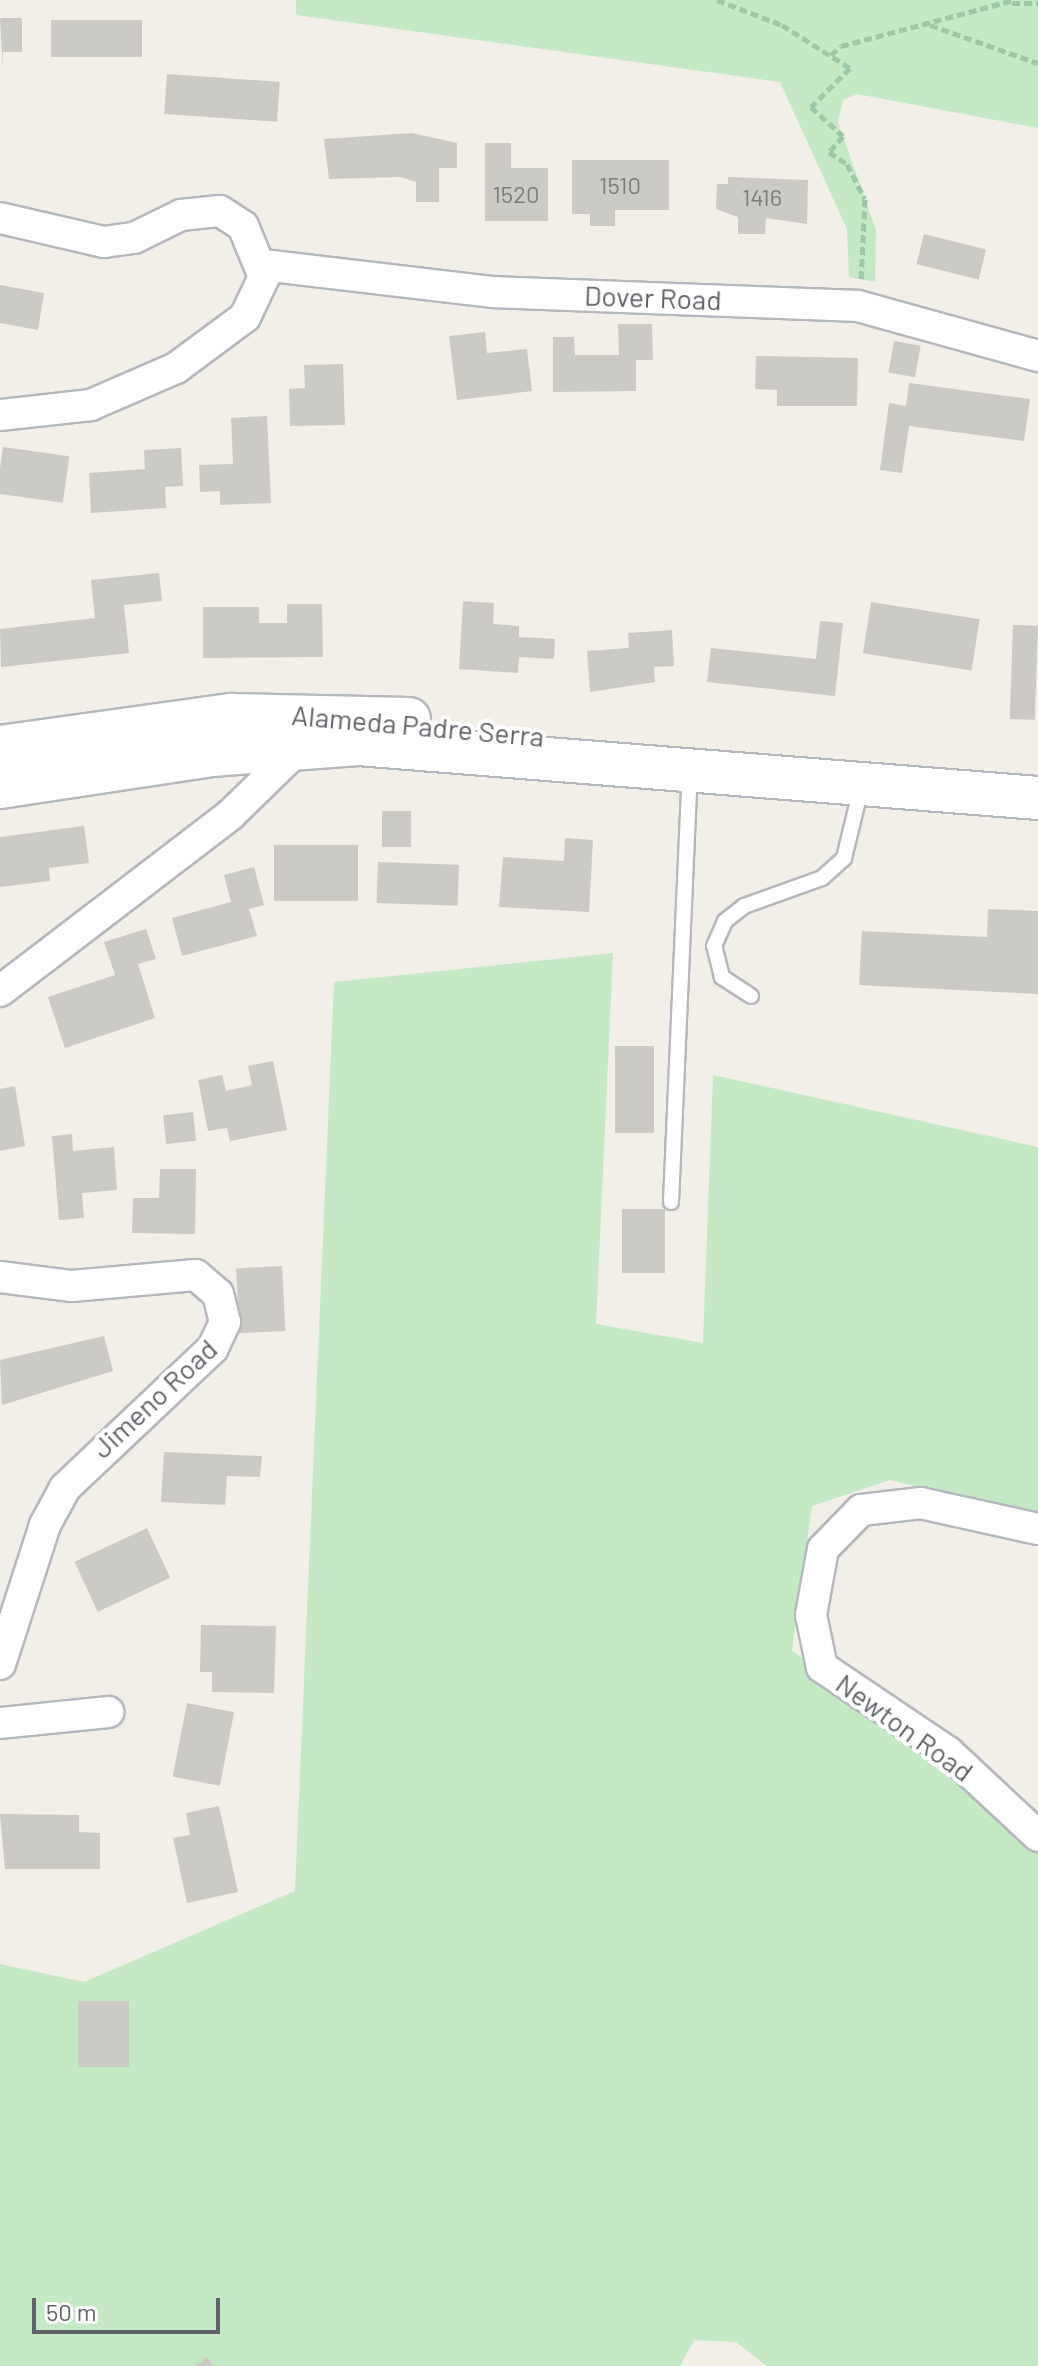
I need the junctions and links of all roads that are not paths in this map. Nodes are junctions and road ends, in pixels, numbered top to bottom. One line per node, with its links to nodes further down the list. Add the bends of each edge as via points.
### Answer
1 (0, 218): 2 (street, via 104,242 134,238 181,215 220,211 243,226)
2 (263, 265): 3 (street, Dover Road, via 493,292 858,306); 4 (street, via 260,291 245,317 176,368 91,405)
3 (1038, 356)
4 (0, 415)
5 (0, 747): 7 (street, Alameda Padre Serra, via 177,720 309,713 543,734)
6 (300, 747): 7 (street, Alameda Padre Serra, via 380,744); 9 (street, Alameda Padre Serra); 11 (street, via 230,815)
7 (690, 768): 8 (street, Alameda Padre Serra); 13 (lane)
8 (861, 783): 10 (street, Alameda Padre Serra); 12 (lane, via 844,858 822,878 744,906 725,921 714,946 722,977)
9 (0, 787)
10 (1038, 798)
11 (0, 991)
12 (751, 996)
13 (671, 1202)
14 (0, 1277): 16 (street, Jimeno Road, via 72,1286 196,1275 218,1294 225,1322 213,1348 65,1488 45,1525)
15 (1038, 1529): 19 (street, Newton Road, via 921,1503 861,1510 823,1549 811,1615 822,1667 948,1752)
16 (0, 1664)
17 (108, 1712): 18 (street)
18 (0, 1723)
19 (1038, 1836)

